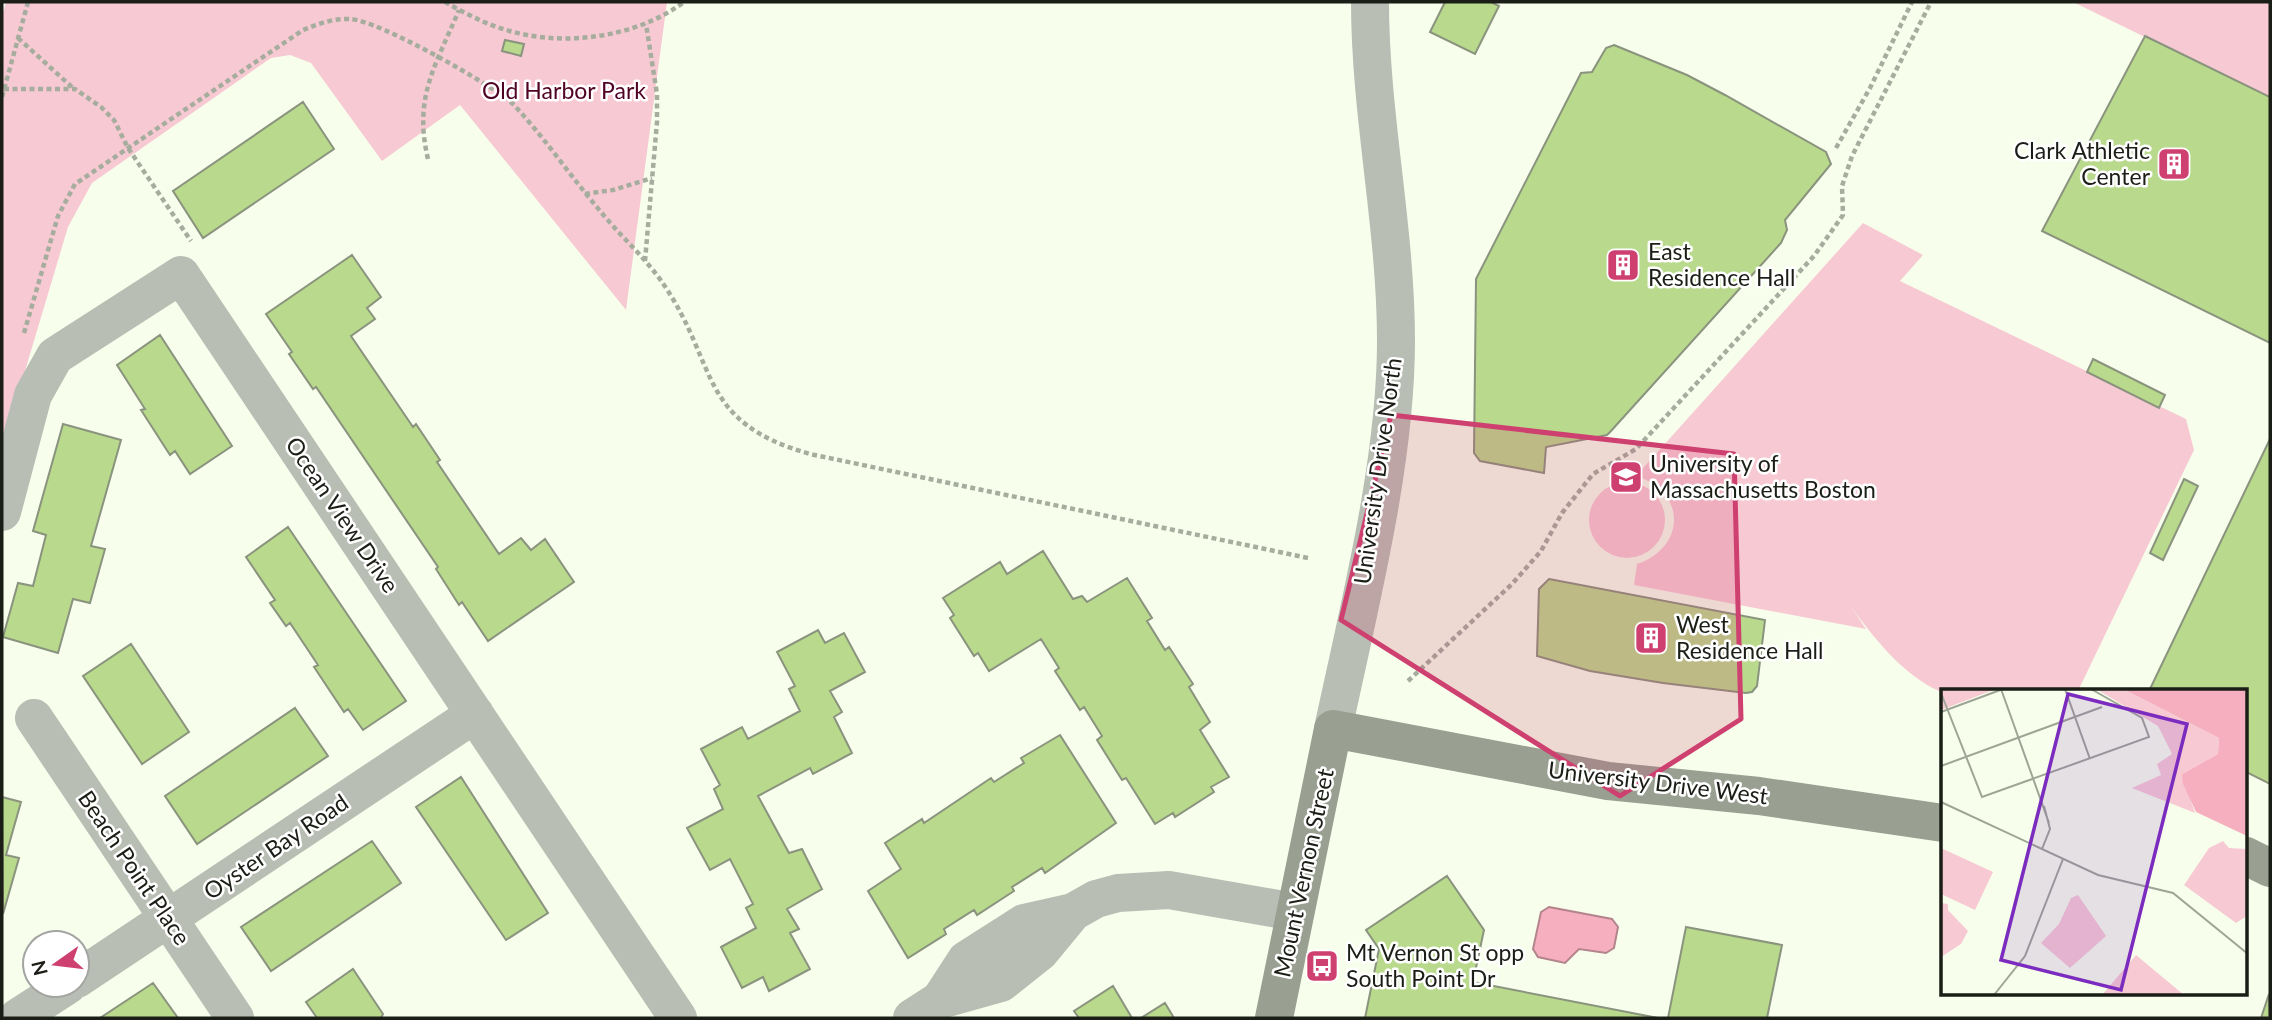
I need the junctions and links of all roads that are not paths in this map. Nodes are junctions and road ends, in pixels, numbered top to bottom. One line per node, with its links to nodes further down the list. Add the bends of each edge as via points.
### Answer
1 (1370, 2): 5 (street, University Drive North, via 1373,78 1395,284 1395,356 1381,491)
2 (2, 512): 3 (street, Ocean View Drive, via 33,396 55,356 188,261)
3 (475, 714): 10 (street, Oyster Bay Road); 16 (street, Ocean View Drive)
4 (34, 718): 10 (street, Beach Point Place)
5 (1334, 729): 6 (street, University Drive West, via 1608,781 1759,796); 9 (street, Mount Vernon Street)
6 (1941, 823)
7 (2248, 857): 8 (street)
8 (2270, 869)
9 (1295, 912): 13 (street, via 1169,890 1118,893 1073,912 1024,923 966,960); 17 (street, Mount Vernon Street)
10 (168, 920): 11 (street, Oyster Bay Road); 15 (street, Beach Point Place)
11 (91, 970)
12 (46, 999): 14 (street)
13 (926, 1009)
14 (17, 1018)
15 (234, 1018)
16 (678, 1018)
17 (1274, 1018)

